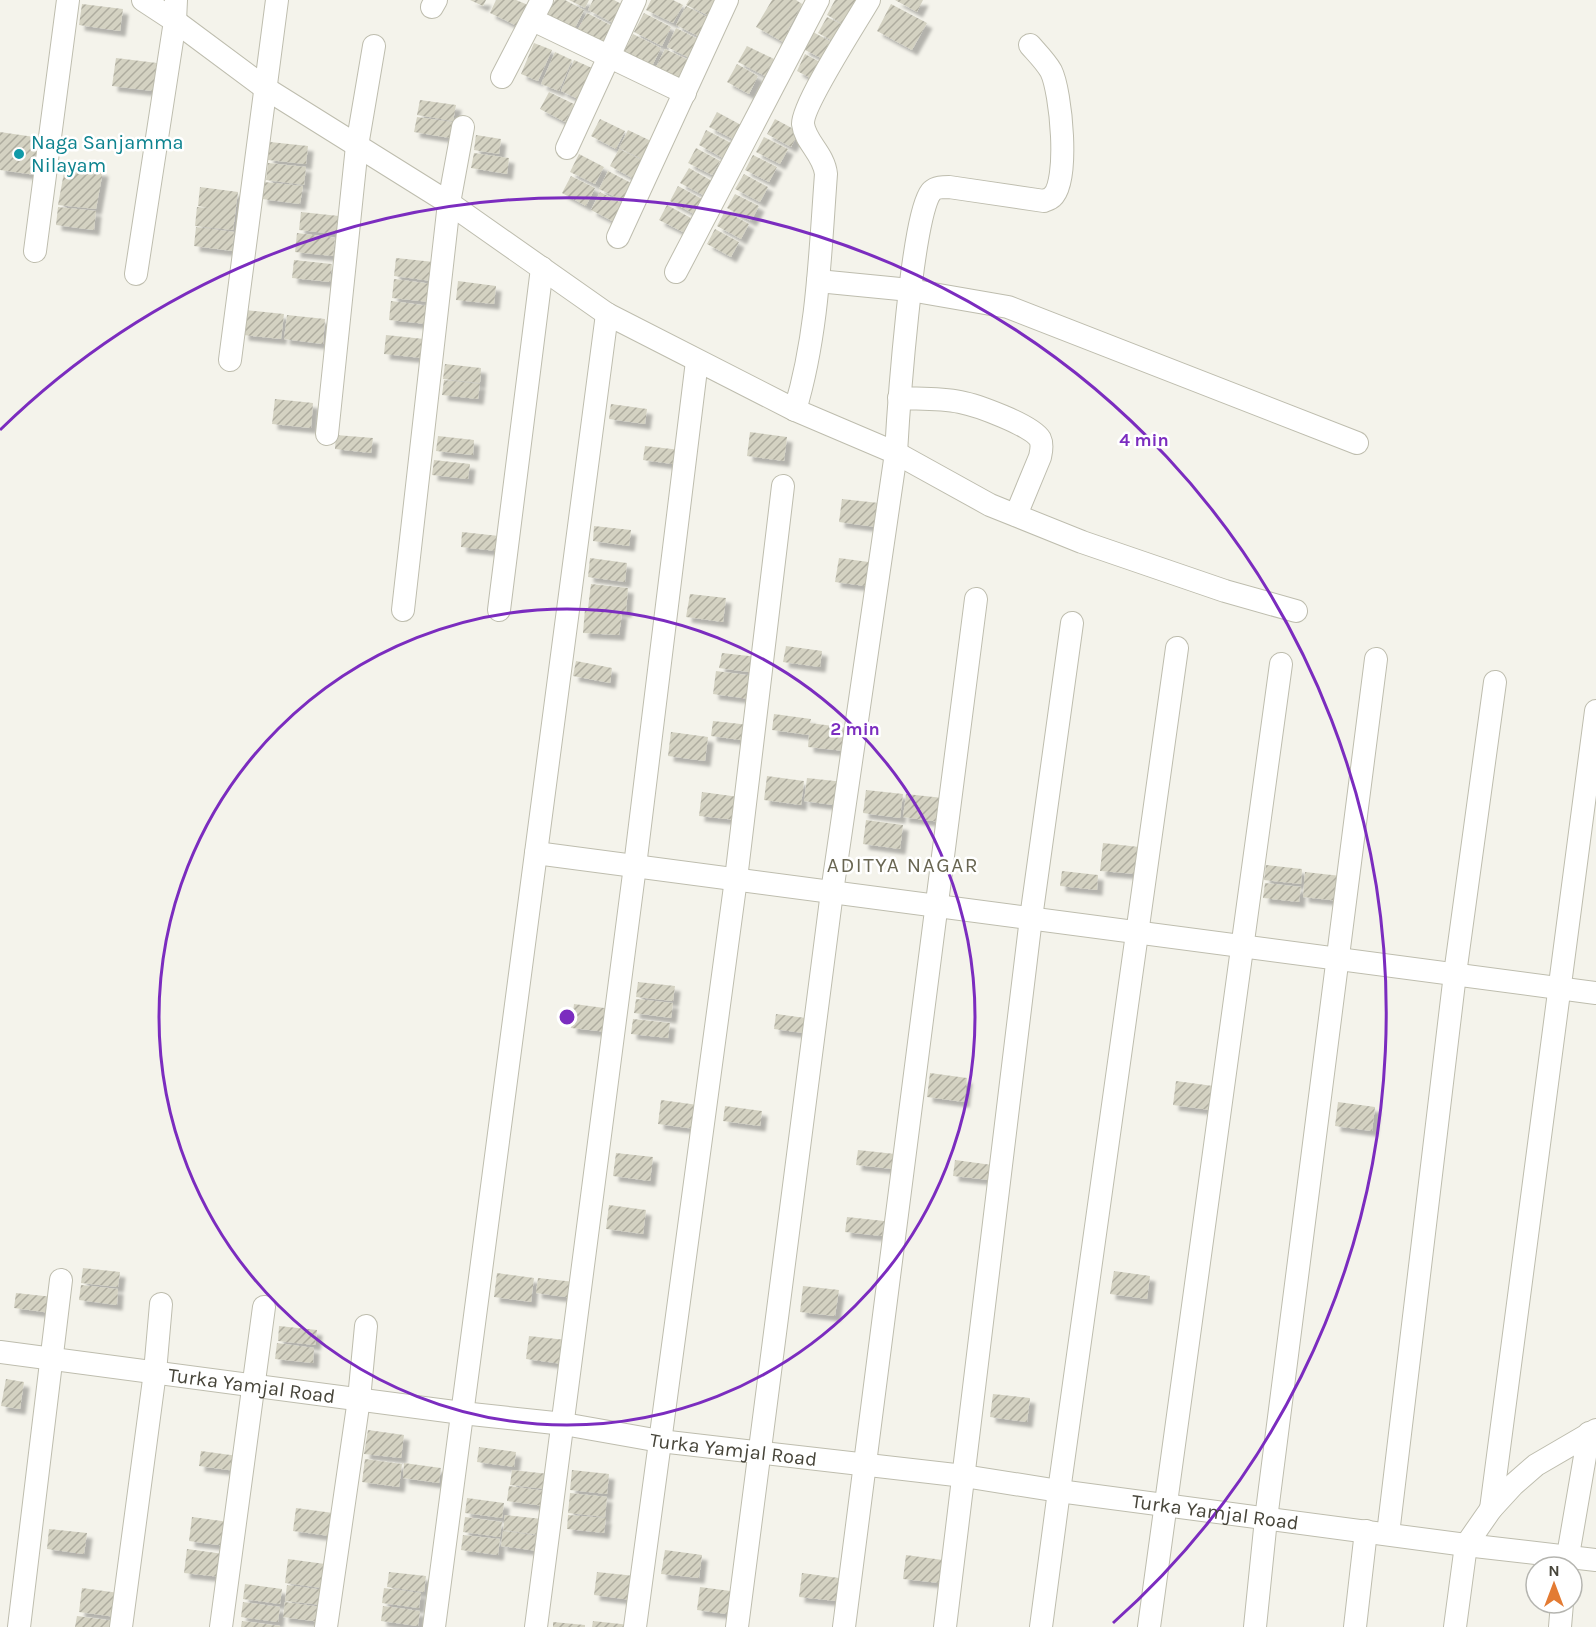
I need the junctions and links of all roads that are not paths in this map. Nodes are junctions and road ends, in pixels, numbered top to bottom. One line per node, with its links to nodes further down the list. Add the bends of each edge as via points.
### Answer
1 (68, 0): 21 (street)
2 (143, 0): 8 (street)
3 (277, 0): 14 (street)
4 (635, 0): 12 (street)
5 (727, 0): 15 (street)
6 (818, 0): 23 (street)
7 (868, 0): 25 (street, via 803,119 803,127 822,158 826,174)
8 (175, 10): 14 (street); 24 (street)
9 (537, 10): 12 (street); 13 (street)
10 (1030, 45): 26 (street, via 1051,70 1058,96 1063,157 1059,187 1053,197 1044,201 949,187 931,192 922,217)
11 (374, 46): 17 (street)
12 (610, 57): 15 (street); 18 (street)
13 (502, 77)
14 (265, 88): 17 (street); 28 (street)
15 (685, 93): 20 (street)
16 (463, 127): 19 (street)
17 (357, 146): 19 (street); 32 (street)
18 (567, 148)
19 (449, 203): 22 (street); 38 (street)
20 (618, 237)
21 (35, 250)
22 (542, 268): 27 (street); 39 (street)
23 (676, 272)
24 (136, 274)
25 (818, 281): 26 (street); 31 (street, via 806,371)
26 (910, 290): 30 (street); 33 (street, via 1008,307)
27 (607, 314): 29 (street); 47 (street)
28 (230, 360)
29 (697, 361): 31 (street); 48 (street)
30 (899, 398): 34 (street); 36 (street, via 960,402 995,412 1040,439 1040,457)
31 (795, 410): 34 (street)
32 (327, 434)
33 (1357, 443)
34 (896, 453): 36 (street, via 990,505); 50 (street)
35 (783, 486): 49 (street)
36 (1016, 515): 40 (street, via 1082,542)
37 (976, 599): 51 (street)
38 (403, 610)
39 (499, 610)
40 (1296, 611)
41 (1071, 623): 52 (street)
42 (1177, 648): 53 (street)
43 (1376, 659): 55 (street)
44 (1281, 664): 54 (street)
45 (1495, 682): 56 (street)
46 (1596, 711): 57 (street)
47 (536, 853): 48 (street); 68 (street)
48 (635, 866): 49 (street); 69 (street)
49 (736, 879): 50 (street); 71 (street)
50 (832, 892): 51 (street); 72 (street)
51 (936, 906): 52 (street); 73 (street)
52 (1031, 918): 53 (street); 74 (street)
53 (1137, 932): 54 (street); 75 (street)
54 (1244, 946): 55 (street); 76 (street)
55 (1337, 959): 56 (street); 78 (street)
56 (1455, 974): 57 (street); 79 (street)
57 (1559, 989): 58 (street); 77 (street)
58 (1596, 993)
59 (61, 1280): 64 (street)
60 (161, 1304): 65 (street)
61 (264, 1307): 66 (street)
62 (366, 1326): 67 (street)
63 (0, 1352): 64 (street, Turka Yamjal Road)
64 (52, 1359): 65 (street, Turka Yamjal Road); 83 (street)
65 (154, 1372): 66 (street, Turka Yamjal Road); 84 (street)
66 (255, 1386): 67 (street, Turka Yamjal Road); 85 (street)
67 (359, 1399): 68 (street, Turka Yamjal Road); 86 (street)
68 (462, 1413): 69 (street, Turka Yamjal Road); 87 (street)
69 (564, 1424): 71 (street, Turka Yamjal Road); 88 (street)
70 (1592, 1432): 77 (street, via 1536,1465); 82 (street)
71 (660, 1441): 72 (street, Turka Yamjal Road); 89 (street)
72 (759, 1453): 73 (street, Turka Yamjal Road); 90 (street)
73 (866, 1464): 74 (street, Turka Yamjal Road); 91 (street)
74 (964, 1476): 75 (street, Turka Yamjal Road); 92 (street)
75 (1059, 1491): 76 (street, Turka Yamjal Road); 93 (street)
76 (1164, 1505): 78 (street, Turka Yamjal Road); 94 (street)
77 (1491, 1509): 80 (street)
78 (1266, 1518): 79 (street, Turka Yamjal Road); 95 (street)
79 (1377, 1533): 80 (street, Turka Yamjal Road); 96 (street)
80 (1466, 1545): 81 (street, Turka Yamjal Road); 97 (street)
81 (1525, 1555)
82 (1568, 1555)
83 (20, 1627)
84 (121, 1627)
85 (221, 1627)
86 (326, 1627)
87 (434, 1627)
88 (536, 1627)
89 (635, 1627)
90 (737, 1627)
91 (844, 1627)
92 (945, 1627)
93 (1041, 1627)
94 (1149, 1627)
95 (1255, 1627)
96 (1355, 1627)
97 (1455, 1627)

